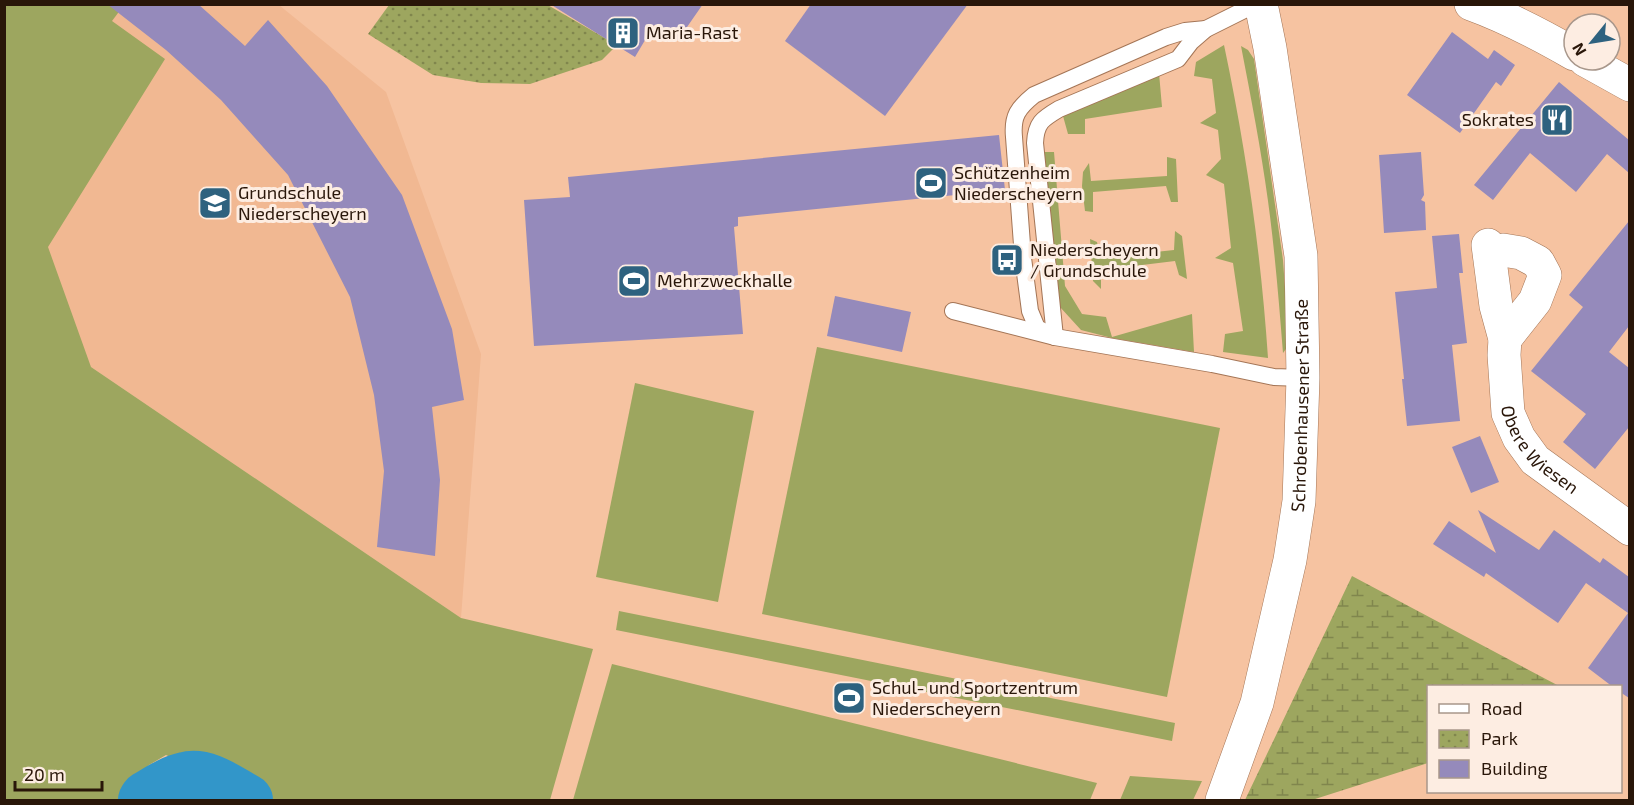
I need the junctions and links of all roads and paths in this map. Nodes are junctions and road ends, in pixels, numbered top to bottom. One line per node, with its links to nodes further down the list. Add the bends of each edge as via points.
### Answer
1 (1256, 4): 4 (lane)
2 (1261, 4): 11 (main road, Schrobenhausener Straße, via 1301,255)
3 (1471, 4): 5 (main road)
4 (1206, 29): 9 (lane, via 1178,59 1059,109 1039,124 1035,143); 9 (lane, via 1166,37 1034,95 1014,118 1030,311 1037,328)
5 (1562, 47)
6 (1606, 72): 7 (main road)
7 (1629, 85)
8 (953, 311): 9 (lane)
9 (1055, 337): 11 (lane, via 1274,377)
10 (1505, 339): 10 (main road, Obere Wiesen, via 1496,306 1489,250 1521,253 1538,262 1545,275 1535,301); 12 (main road, Obere Wiesen, via 1509,413 1519,438 1535,460)
11 (1303, 378): 13 (main road, Schrobenhausener Straße, via 1299,501 1290,560 1257,703)
12 (1629, 529)
13 (1222, 801)

